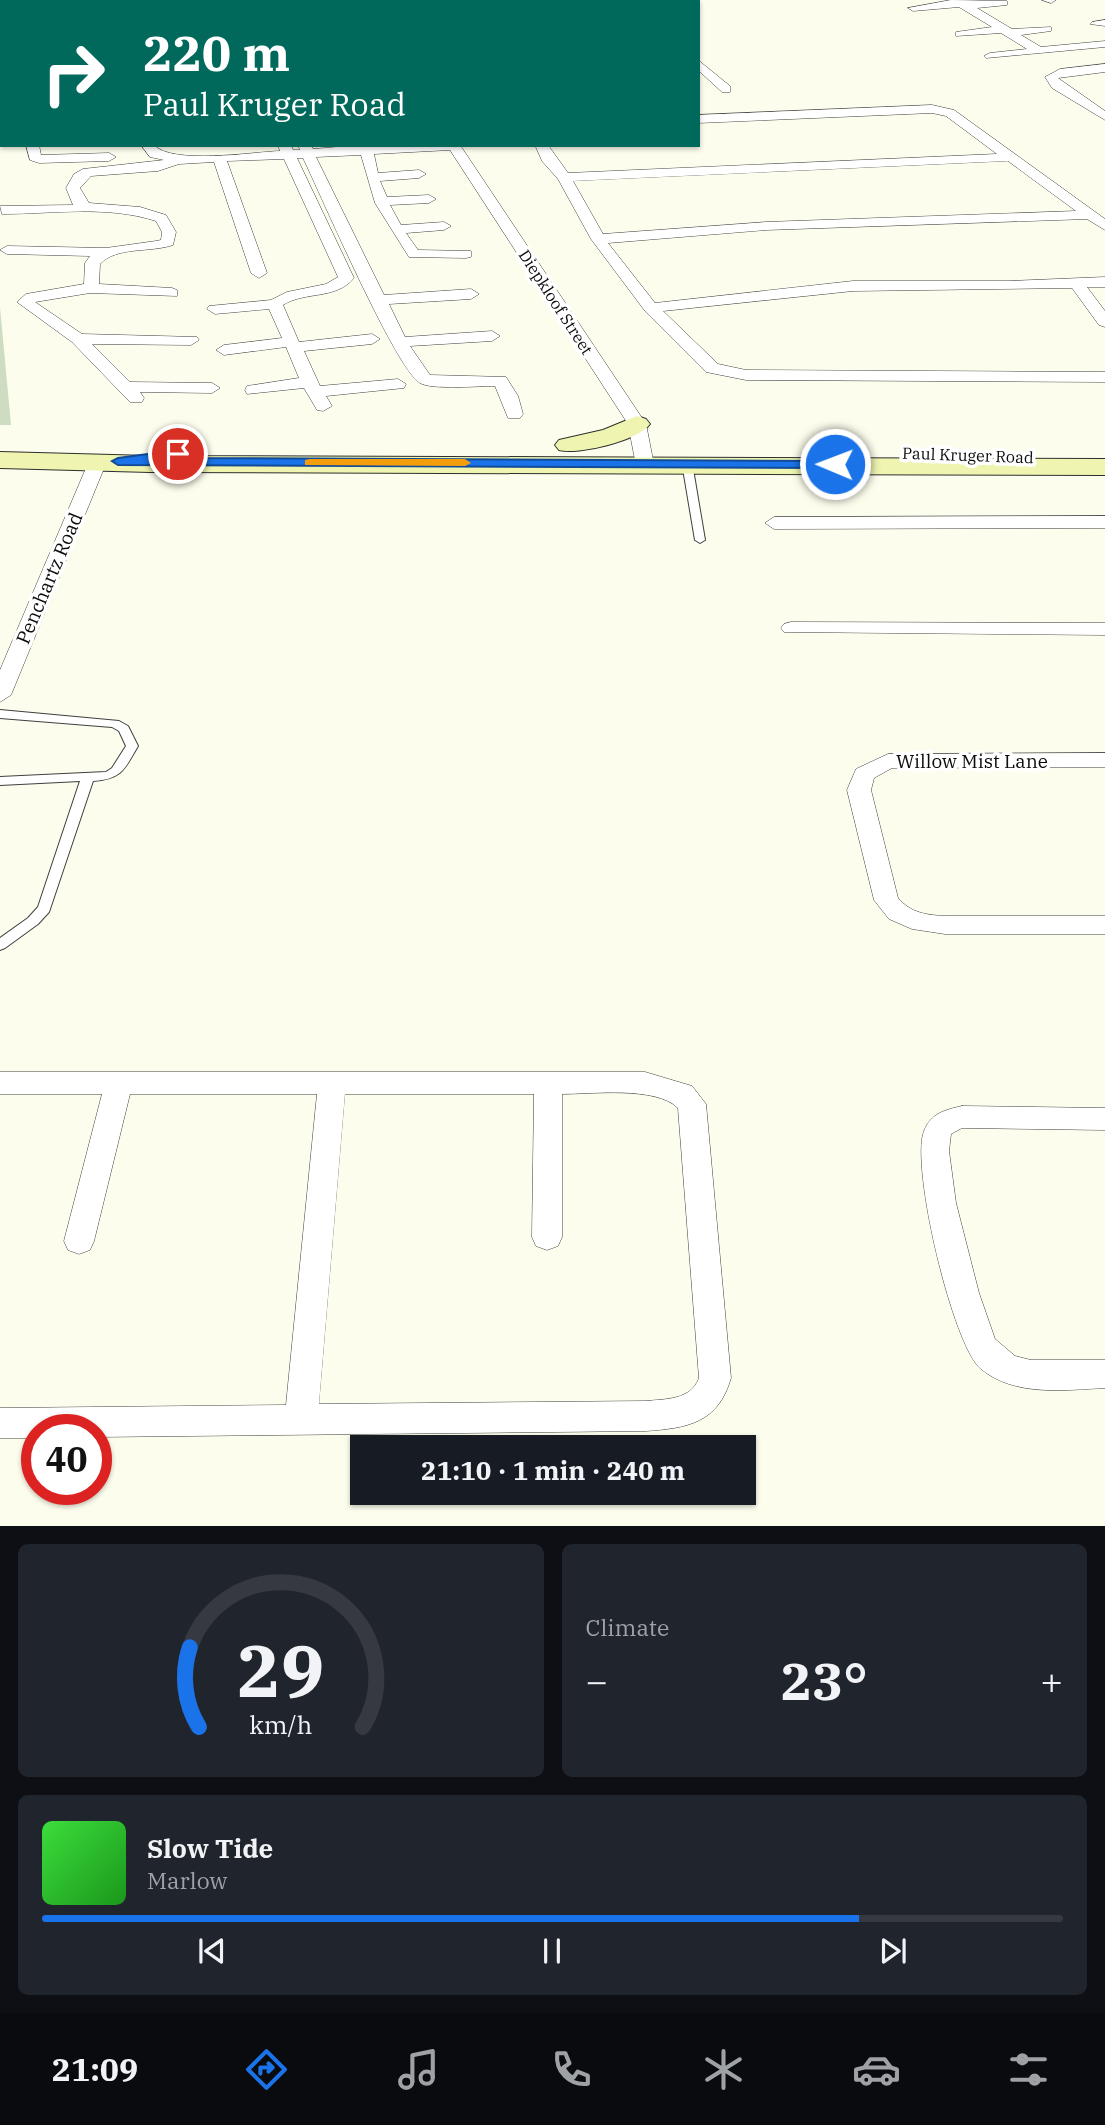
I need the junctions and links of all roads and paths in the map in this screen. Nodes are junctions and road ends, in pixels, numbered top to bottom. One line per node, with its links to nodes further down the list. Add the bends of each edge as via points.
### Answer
1 (961, 3): 2 (street); 3 (street); 5 (street)
2 (1003, 3)
3 (913, 8)
4 (1046, 29): 5 (street)
5 (1006, 31): 6 (street); 9 (street)
6 (960, 34)
7 (1105, 44): 8 (street)
8 (1081, 46): 9 (street); 11 (street)
9 (1039, 51): 10 (street)
10 (990, 56)
11 (1105, 60)
12 (700, 65): 14 (street, via 722,84)
13 (1105, 68): 15 (street, via 1051,77 1056,85)
14 (700, 80)
15 (1098, 106): 16 (street)
16 (1105, 116)
17 (700, 119): 27 (street, via 932,109 950,113)
18 (32, 147): 24 (street, via 35,157 47,160)
19 (410, 147): 22 (street)
20 (454, 147): 69 (street, Diepkloof Street)
21 (542, 147): 32 (street)
22 (367, 148): 23 (street); 31 (street)
23 (306, 149): 25 (street); 51 (street)
24 (151, 150): 29 (street)
25 (286, 150): 26 (street); 52 (street, via 346,278)
26 (238, 151): 28 (street)
27 (1012, 157): 32 (street); 37 (street)
28 (219, 158): 29 (street); 45 (street)
29 (177, 160): 35 (street, via 158,167 102,170 79,177 73,188)
30 (419, 174): 31 (street)
31 (373, 177): 34 (street)
32 (564, 177): 41 (street)
33 (429, 199): 34 (street)
34 (383, 201): 40 (street)
35 (85, 207): 36 (street); 43 (street, via 153,214 162,218 169,232 170,239 160,246)
36 (2, 210)
37 (1089, 215): 39 (street); 41 (street, via 766,226)
38 (444, 226): 40 (street)
39 (1105, 226)
40 (398, 229): 44 (street, via 417,255)
41 (598, 239): 53 (street)
42 (7, 250): 43 (street)
43 (106, 252): 48 (street, via 92,263)
44 (466, 254)
45 (259, 273)
46 (1105, 282): 47 (street)
47 (1077, 284): 53 (street, via 853,286); 55 (street)
48 (90, 288): 49 (street); 57 (street, via 31,296 25,302)
49 (172, 293)
50 (471, 294): 51 (street)
51 (379, 300): 60 (street)
52 (275, 304): 54 (street); 61 (street)
53 (651, 308): 63 (street, via 699,358 728,373)
54 (215, 309)
55 (1105, 322)
56 (492, 336): 60 (street)
57 (78, 339): 59 (street); 65 (street, via 130,393)
58 (372, 339): 61 (street)
59 (191, 340)
60 (399, 342): 68 (street, via 426,380 500,381)
61 (293, 344): 62 (street); 67 (street)
62 (224, 349)
63 (1105, 377)
64 (398, 384): 67 (street)
65 (212, 388)
66 (253, 390): 67 (street)
67 (315, 393)
68 (514, 414)
69 (641, 445): 70 (street, Paul Kruger Road); 72 (street, Paul Kruger Road); 72 (street, Paul Kruger Road, via 153,455); 73 (street, Paul Kruger Road)
70 (1105, 458)
71 (0, 460): 72 (street, Paul Kruger Road)
72 (108, 461): 81 (street, Penchartz Road)
73 (687, 463): 74 (street, Paul Kruger Road); 77 (lane)
74 (1105, 467)
75 (1105, 522): 76 (street)
76 (774, 523)
77 (700, 540)
78 (791, 628): 79 (street)
79 (1105, 629)
80 (0, 640): 81 (street)
81 (13, 654): 82 (street, Penchartz Road)
82 (0, 695)
83 (0, 714): 85 (lane, via 93,720 124,729 132,746 128,757 117,771)
84 (1105, 760): 87 (street, Willow Mist Lane, via 888,761 864,774 859,790 886,900 904,918 945,925)
85 (87, 779): 86 (lane); 88 (lane, via 44,909)
86 (0, 781)
87 (1105, 925)
88 (0, 945)
89 (0, 1083): 90 (street)
90 (119, 1083): 91 (street); 95 (street)
91 (332, 1083): 92 (street); 97 (street)
92 (548, 1083): 94 (street); 97 (street, via 645,1083 682,1094 692,1104 715,1378 712,1392 700,1405 678,1414)
93 (1105, 1119): 96 (street, via 962,1117 946,1121 934,1146 936,1176 976,1337 990,1358 1028,1374)
94 (547, 1237)
95 (79, 1241)
96 (1105, 1374)
97 (301, 1420): 98 (street)
98 (0, 1423)

